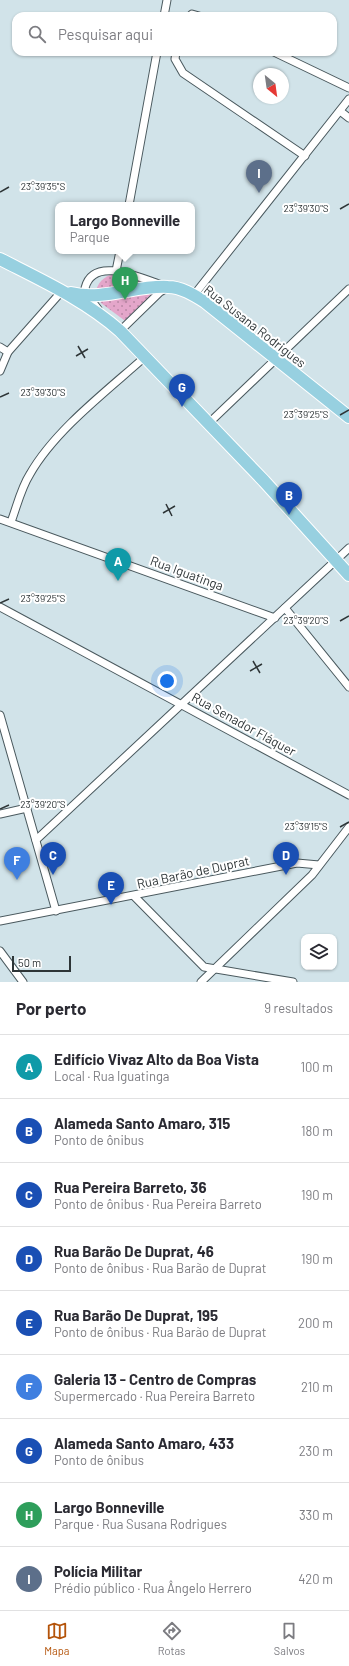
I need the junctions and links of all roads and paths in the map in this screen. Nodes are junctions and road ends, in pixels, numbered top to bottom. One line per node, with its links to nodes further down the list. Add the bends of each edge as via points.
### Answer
1 (167, 0): 2 (street)
2 (165, 12)
3 (156, 56): 11 (street)
4 (175, 56): 10 (street, via 182,73)
5 (282, 56): 6 (street)
6 (349, 88)
7 (349, 99): 8 (street)
8 (340, 111): 9 (street); 10 (street)
9 (349, 118)
10 (305, 156): 18 (street)
11 (129, 202)
12 (119, 254): 14 (street)
13 (0, 259): 17 (main road)
14 (116, 271): 15 (street); 19 (street, via 99,272 91,276 86,288)
15 (169, 287): 18 (main road, Rua Susana Rodrigues); 19 (main road, Rua Susana Rodrigues); 21 (street, via 160,292)
16 (349, 290): 25 (street)
17 (62, 291): 19 (main road, Rua Susana Rodrigues); 20 (main road); 23 (street)
18 (194, 295): 25 (main road, Rua Susana Rodrigues)
19 (88, 296): 20 (street)
20 (105, 318): 21 (main road)
21 (120, 331): 24 (main road)
22 (0, 348): 23 (street)
23 (8, 352): 26 (street)
24 (146, 356): 28 (main road); 30 (street, via 64,430 45,452 29,474)
25 (276, 358): 27 (main road, Rua Susana Rodrigues); 28 (street)
26 (0, 371)
27 (349, 417)
28 (209, 423): 32 (main road)
29 (0, 519): 30 (street, Rua Iguatinga)
30 (11, 522): 36 (street, Rua Iguatinga)
31 (349, 548): 32 (street)
32 (336, 560): 33 (main road); 35 (street)
33 (349, 575)
34 (0, 606): 38 (street, Rua Senador Fláquer)
35 (285, 608): 36 (street); 37 (street)
36 (275, 618): 38 (street)
37 (349, 687)
38 (182, 704): 40 (street, Rua Senador Fláquer); 44 (street)
39 (0, 715): 41 (street)
40 (349, 795)
41 (27, 808): 42 (street); 44 (street)
42 (0, 814)
43 (349, 827): 45 (street)
44 (36, 840): 47 (street)
45 (319, 865): 46 (street, Rua Barão de Duprat, via 297,863); 50 (street, via 312,875)
46 (134, 896): 47 (street, Rua Barão de Duprat); 50 (street, via 198,963)
47 (56, 910): 48 (street, Rua Barão de Duprat)
48 (0, 921)
49 (0, 951): 51 (street)
50 (215, 969): 52 (street); 53 (street)
51 (23, 982)
52 (201, 982)
53 (293, 982)

